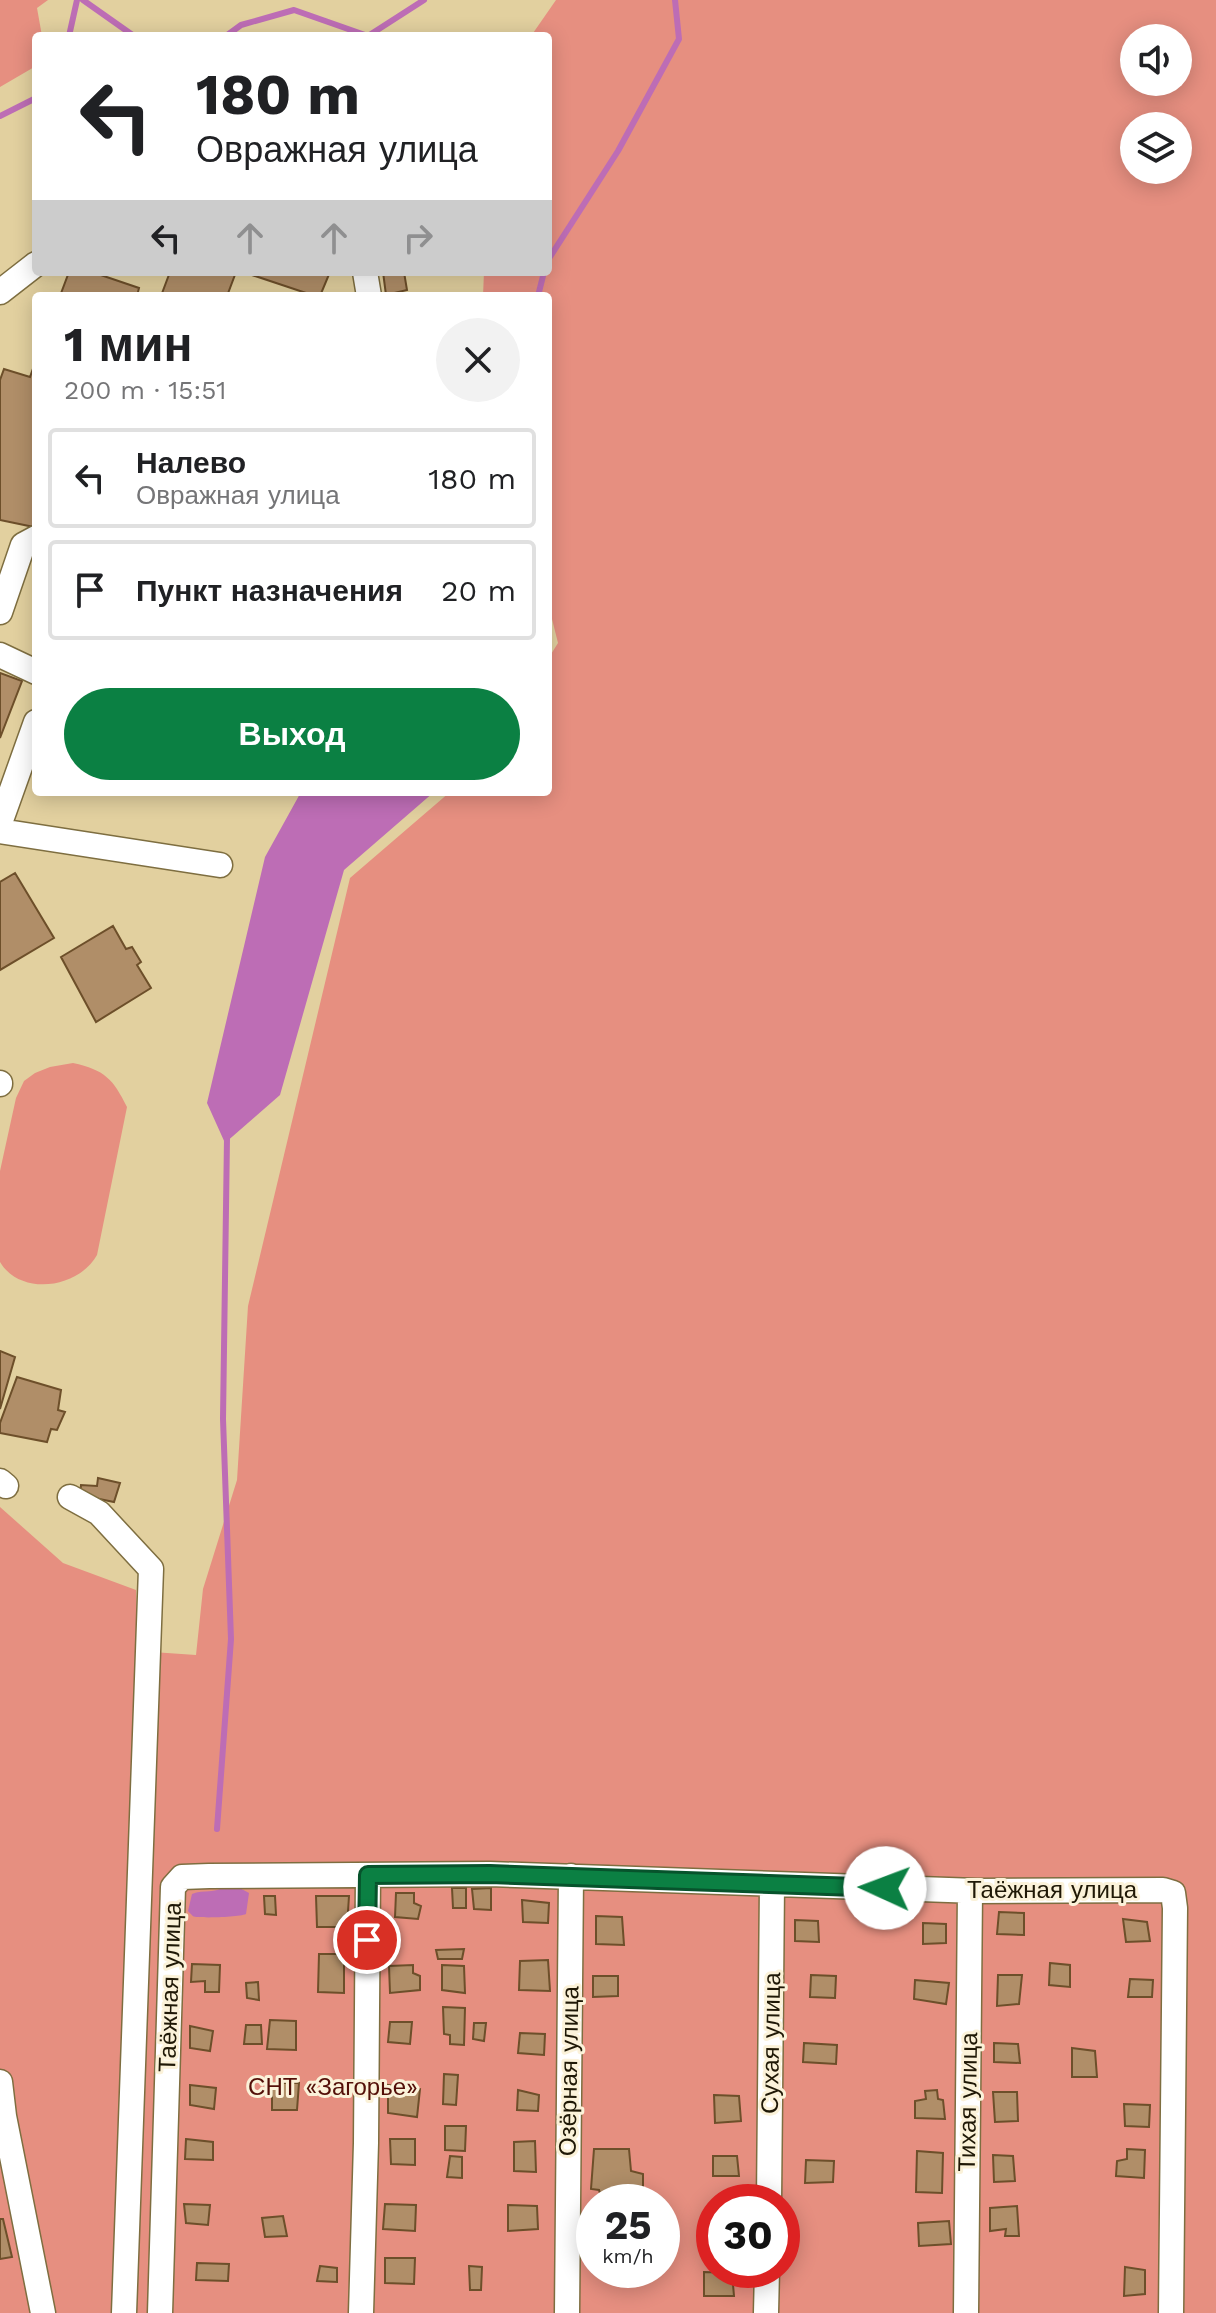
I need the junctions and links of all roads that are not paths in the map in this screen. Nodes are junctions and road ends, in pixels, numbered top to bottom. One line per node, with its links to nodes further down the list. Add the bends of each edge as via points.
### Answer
1 (32, 267): 2 (street)
2 (0, 292)
3 (32, 540): 4 (street, via 23,545)
4 (0, 612)
5 (0, 655): 6 (street)
6 (32, 670)
7 (32, 733): 8 (street)
8 (0, 823)
9 (0, 831): 10 (street)
10 (220, 865)
11 (70, 1497): 20 (street, via 99,1513 151,1569)
12 (368, 1875): 13 (street, Таёжная улица); 21 (street, Таёжная улица, via 182,1877 173,1887); 22 (street)
13 (571, 1876): 14 (street, Таёжная улица); 23 (street, Озёрная улица)
14 (772, 1884): 15 (street, Таёжная улица); 17 (street, Сухая улица)
15 (970, 1891): 25 (street, Тихая улица); 26 (street, Таёжная улица, via 1173,1893)
16 (0, 2082): 19 (street)
17 (769, 2184)
18 (767, 2288): 24 (street)
19 (43, 2313)
20 (124, 2313)
21 (160, 2313)
22 (361, 2313)
23 (567, 2313)
24 (766, 2313)
25 (966, 2313)
26 (1171, 2313)

